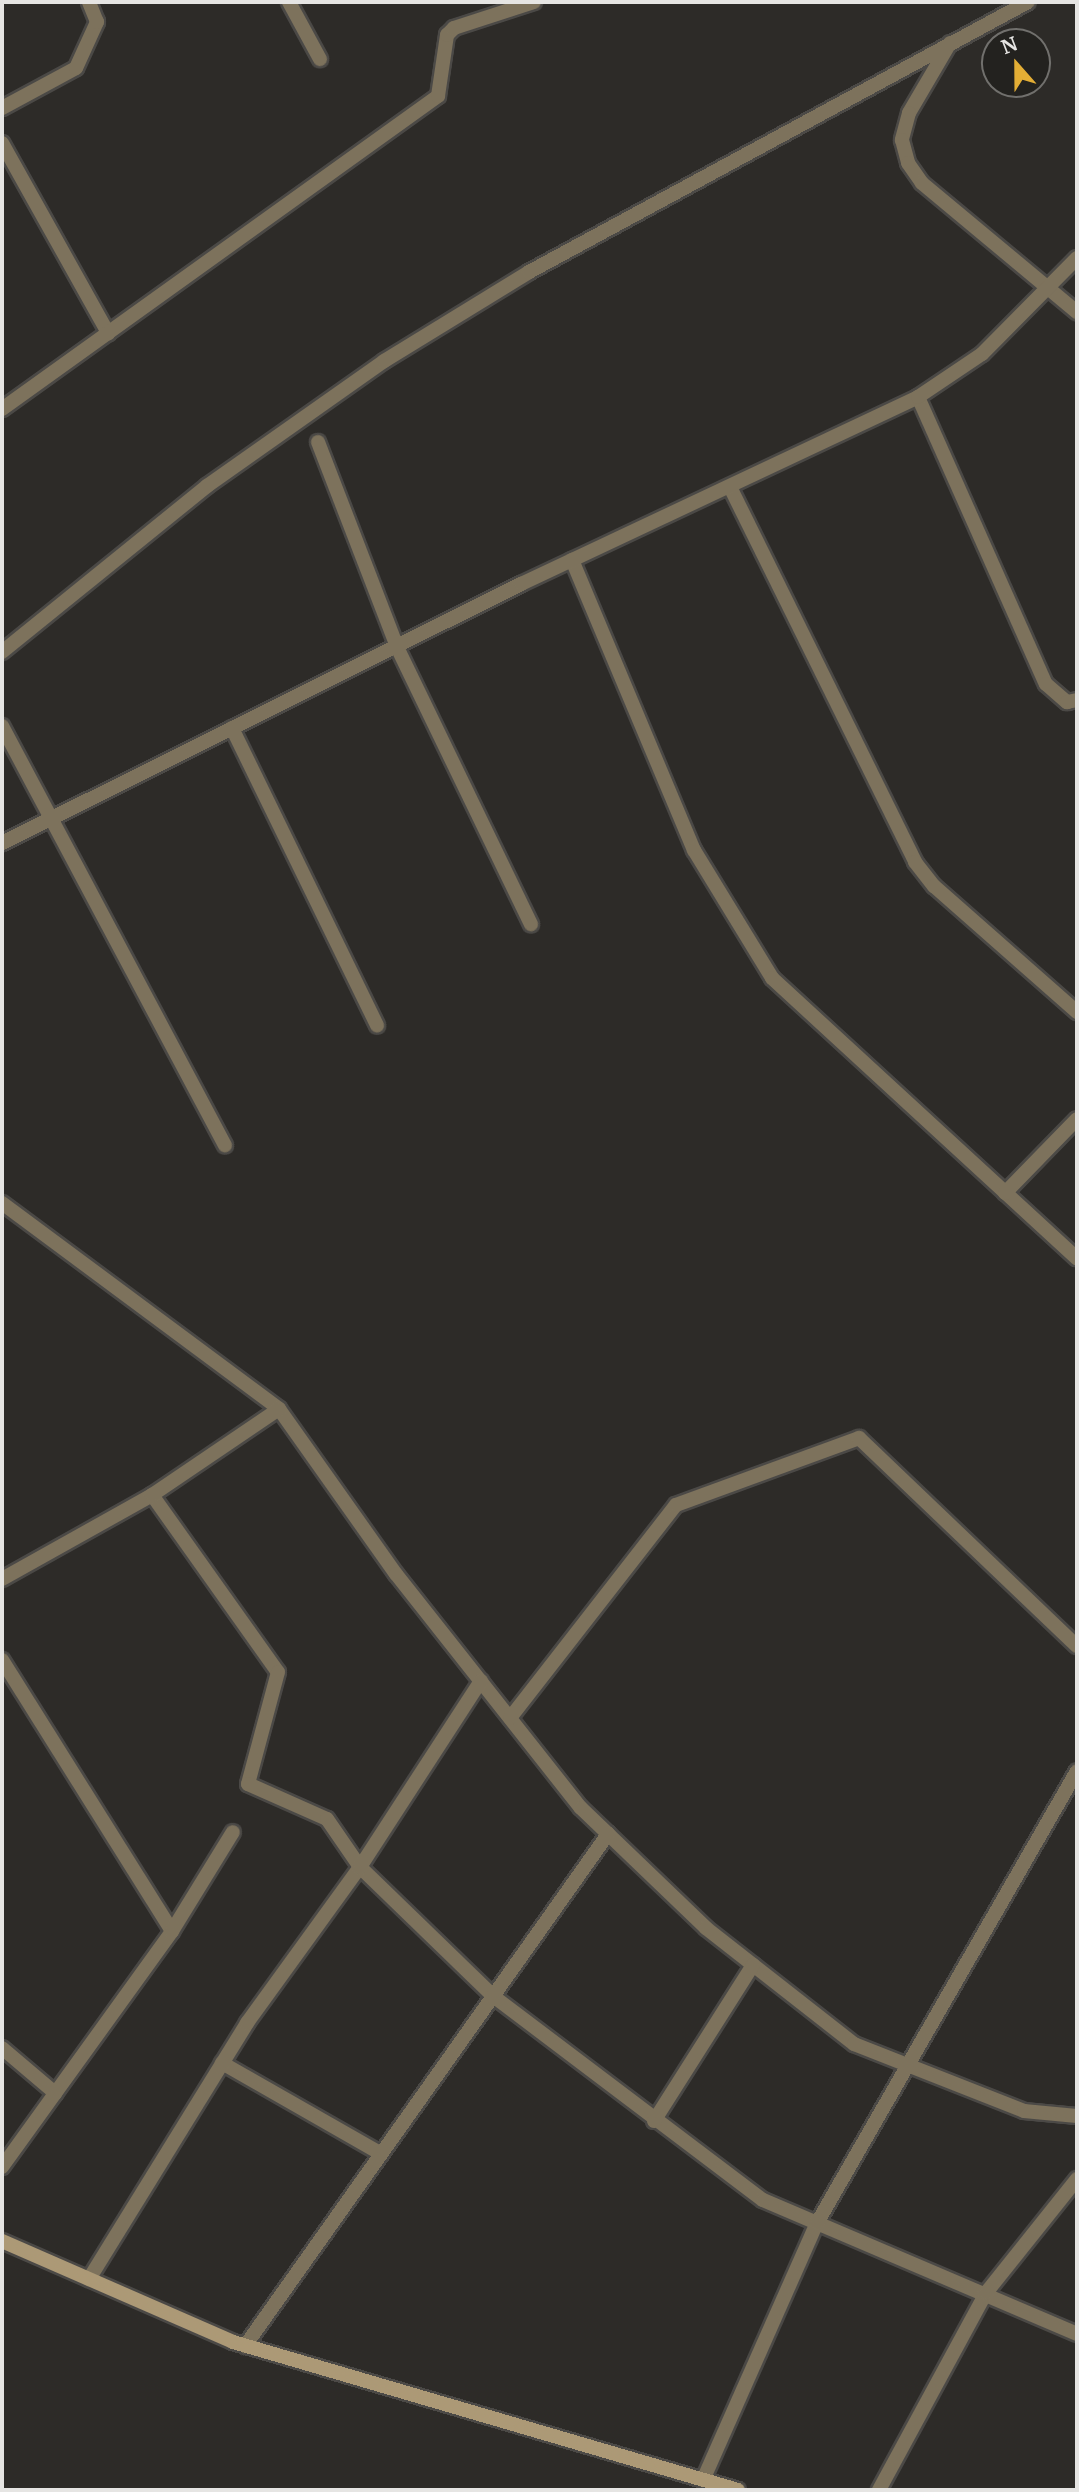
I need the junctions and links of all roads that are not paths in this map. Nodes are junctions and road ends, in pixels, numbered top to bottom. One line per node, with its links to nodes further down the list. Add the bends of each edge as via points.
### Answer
1 (89, 2): 7 (street, via 97,22 76,68)
2 (289, 2): 6 (street)
3 (534, 2): 12 (street, via 454,28 447,35 438,96)
4 (1028, 2): 5 (street)
5 (950, 42): 10 (street, via 909,113 902,140 908,163 922,183); 19 (street, via 528,272 384,361 206,486)
6 (320, 59)
7 (2, 108)
8 (2, 143): 12 (street)
9 (1077, 258): 10 (street)
10 (1047, 289): 11 (street); 13 (street, via 982,354)
11 (1077, 312)
12 (108, 333): 14 (street)
13 (918, 397): 16 (street); 20 (street, via 1046,684 1067,702)
14 (2, 408)
15 (318, 442): 18 (street)
16 (730, 487): 17 (street); 26 (street, via 915,862 934,886)
17 (572, 560): 18 (street); 30 (street, via 694,850 772,978)
18 (397, 646): 22 (street); 25 (street)
19 (2, 652)
20 (1077, 700)
21 (2, 726): 23 (street)
22 (232, 728): 23 (street); 27 (street)
23 (54, 817): 24 (street); 29 (street)
24 (2, 843)
25 (531, 924)
26 (1077, 1012)
27 (377, 1025)
28 (1077, 1119): 30 (street)
29 (225, 1145)
30 (1005, 1193): 32 (street)
31 (2, 1203): 33 (street)
32 (1077, 1258)
33 (279, 1409): 34 (street); 38 (street)
34 (152, 1495): 35 (street); 43 (street, via 278,1672 248,1784 327,1819)
35 (2, 1579)
36 (1077, 1646): 39 (street, via 859,1438 676,1505)
37 (2, 1660): 44 (street)
38 (481, 1681): 39 (street); 43 (street)
39 (510, 1718): 42 (street)
40 (1077, 1772): 49 (street)
41 (233, 1832): 44 (street)
42 (608, 1834): 45 (street); 46 (street)
43 (360, 1867): 46 (street); 48 (street)
44 (172, 1931): 50 (street)
45 (753, 1965): 49 (street, via 854,2044); 52 (street)
46 (493, 1996): 52 (street); 53 (street)
47 (2, 2048): 50 (street)
48 (222, 2063): 53 (street); 58 (street)
49 (911, 2066): 51 (street, via 1024,2111); 56 (street)
50 (55, 2093): 54 (street)
51 (1077, 2116)
52 (654, 2121): 56 (street, via 763,2200)
53 (379, 2152): 61 (street)
54 (2, 2167)
55 (1077, 2179): 59 (street)
56 (817, 2223): 59 (street); 62 (street)
57 (2, 2241): 58 (main road)
58 (89, 2279): 61 (main road)
59 (986, 2293): 60 (street); 64 (street)
60 (1077, 2334)
61 (245, 2346): 62 (main road)
62 (703, 2480): 63 (main road)
63 (738, 2490)
64 (879, 2490)

